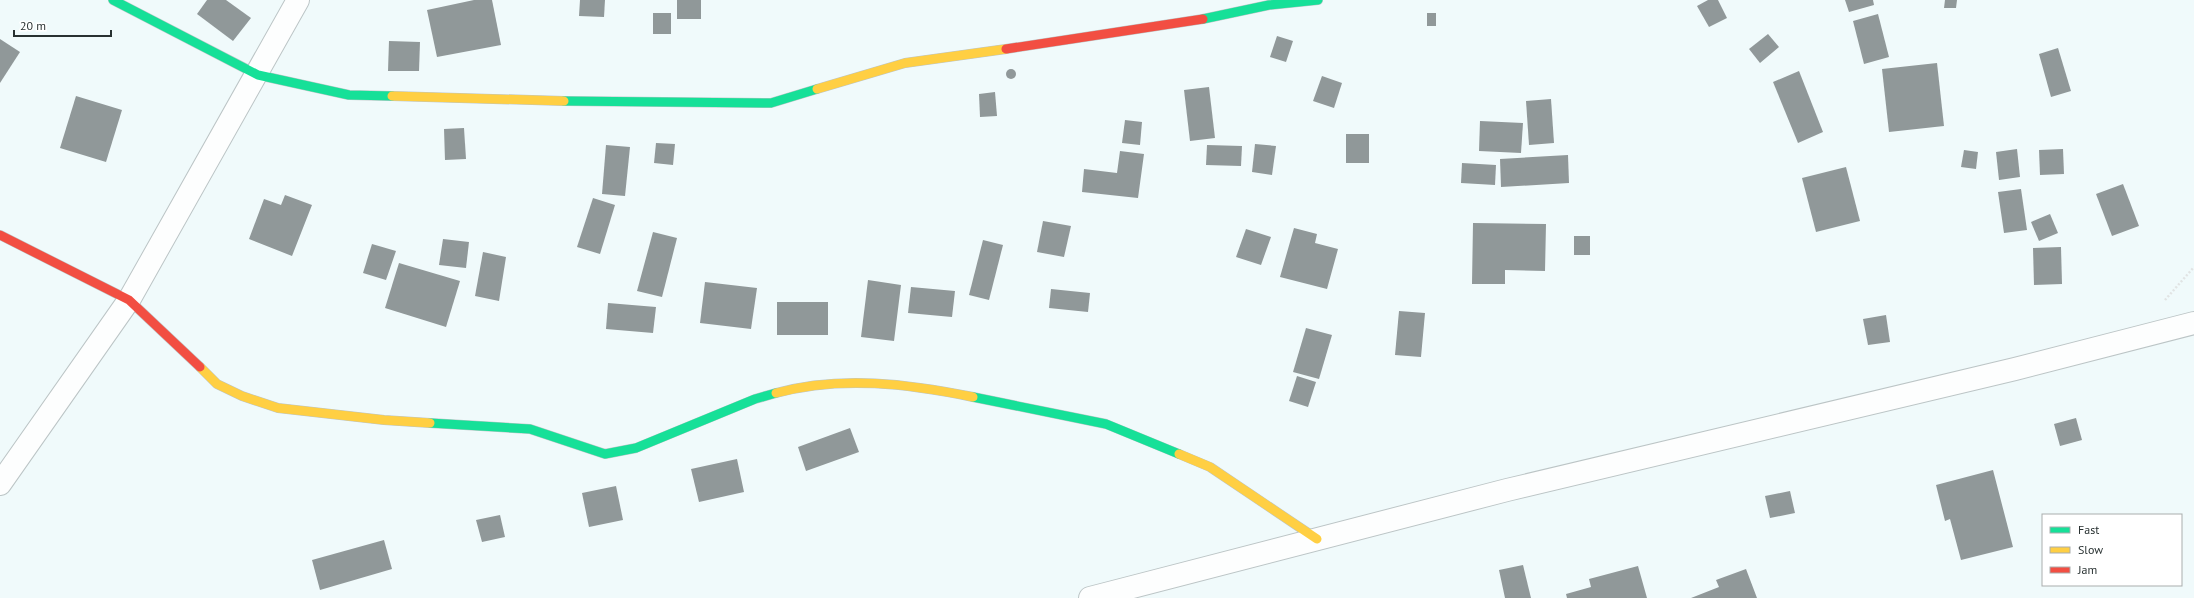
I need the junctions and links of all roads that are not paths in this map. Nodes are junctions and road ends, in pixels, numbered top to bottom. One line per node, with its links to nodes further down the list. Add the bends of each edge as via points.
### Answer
1 (113, 0): 4 (street)
2 (298, 0): 4 (street)
3 (1318, 0): 4 (street, via 1269,5 1178,24 905,63 771,103 636,103 349,95)
4 (258, 75): 6 (street)
5 (0, 235): 6 (street)
6 (129, 300): 8 (street); 9 (street, via 217,384 278,408 384,420 530,429 605,454 636,448 755,399 794,388 870,382 937,390 1106,424 1210,467)
7 (2194, 323): 9 (street, via 2015,369 1507,490)
8 (0, 484)
9 (1317, 539): 10 (street)
10 (1090, 598)

